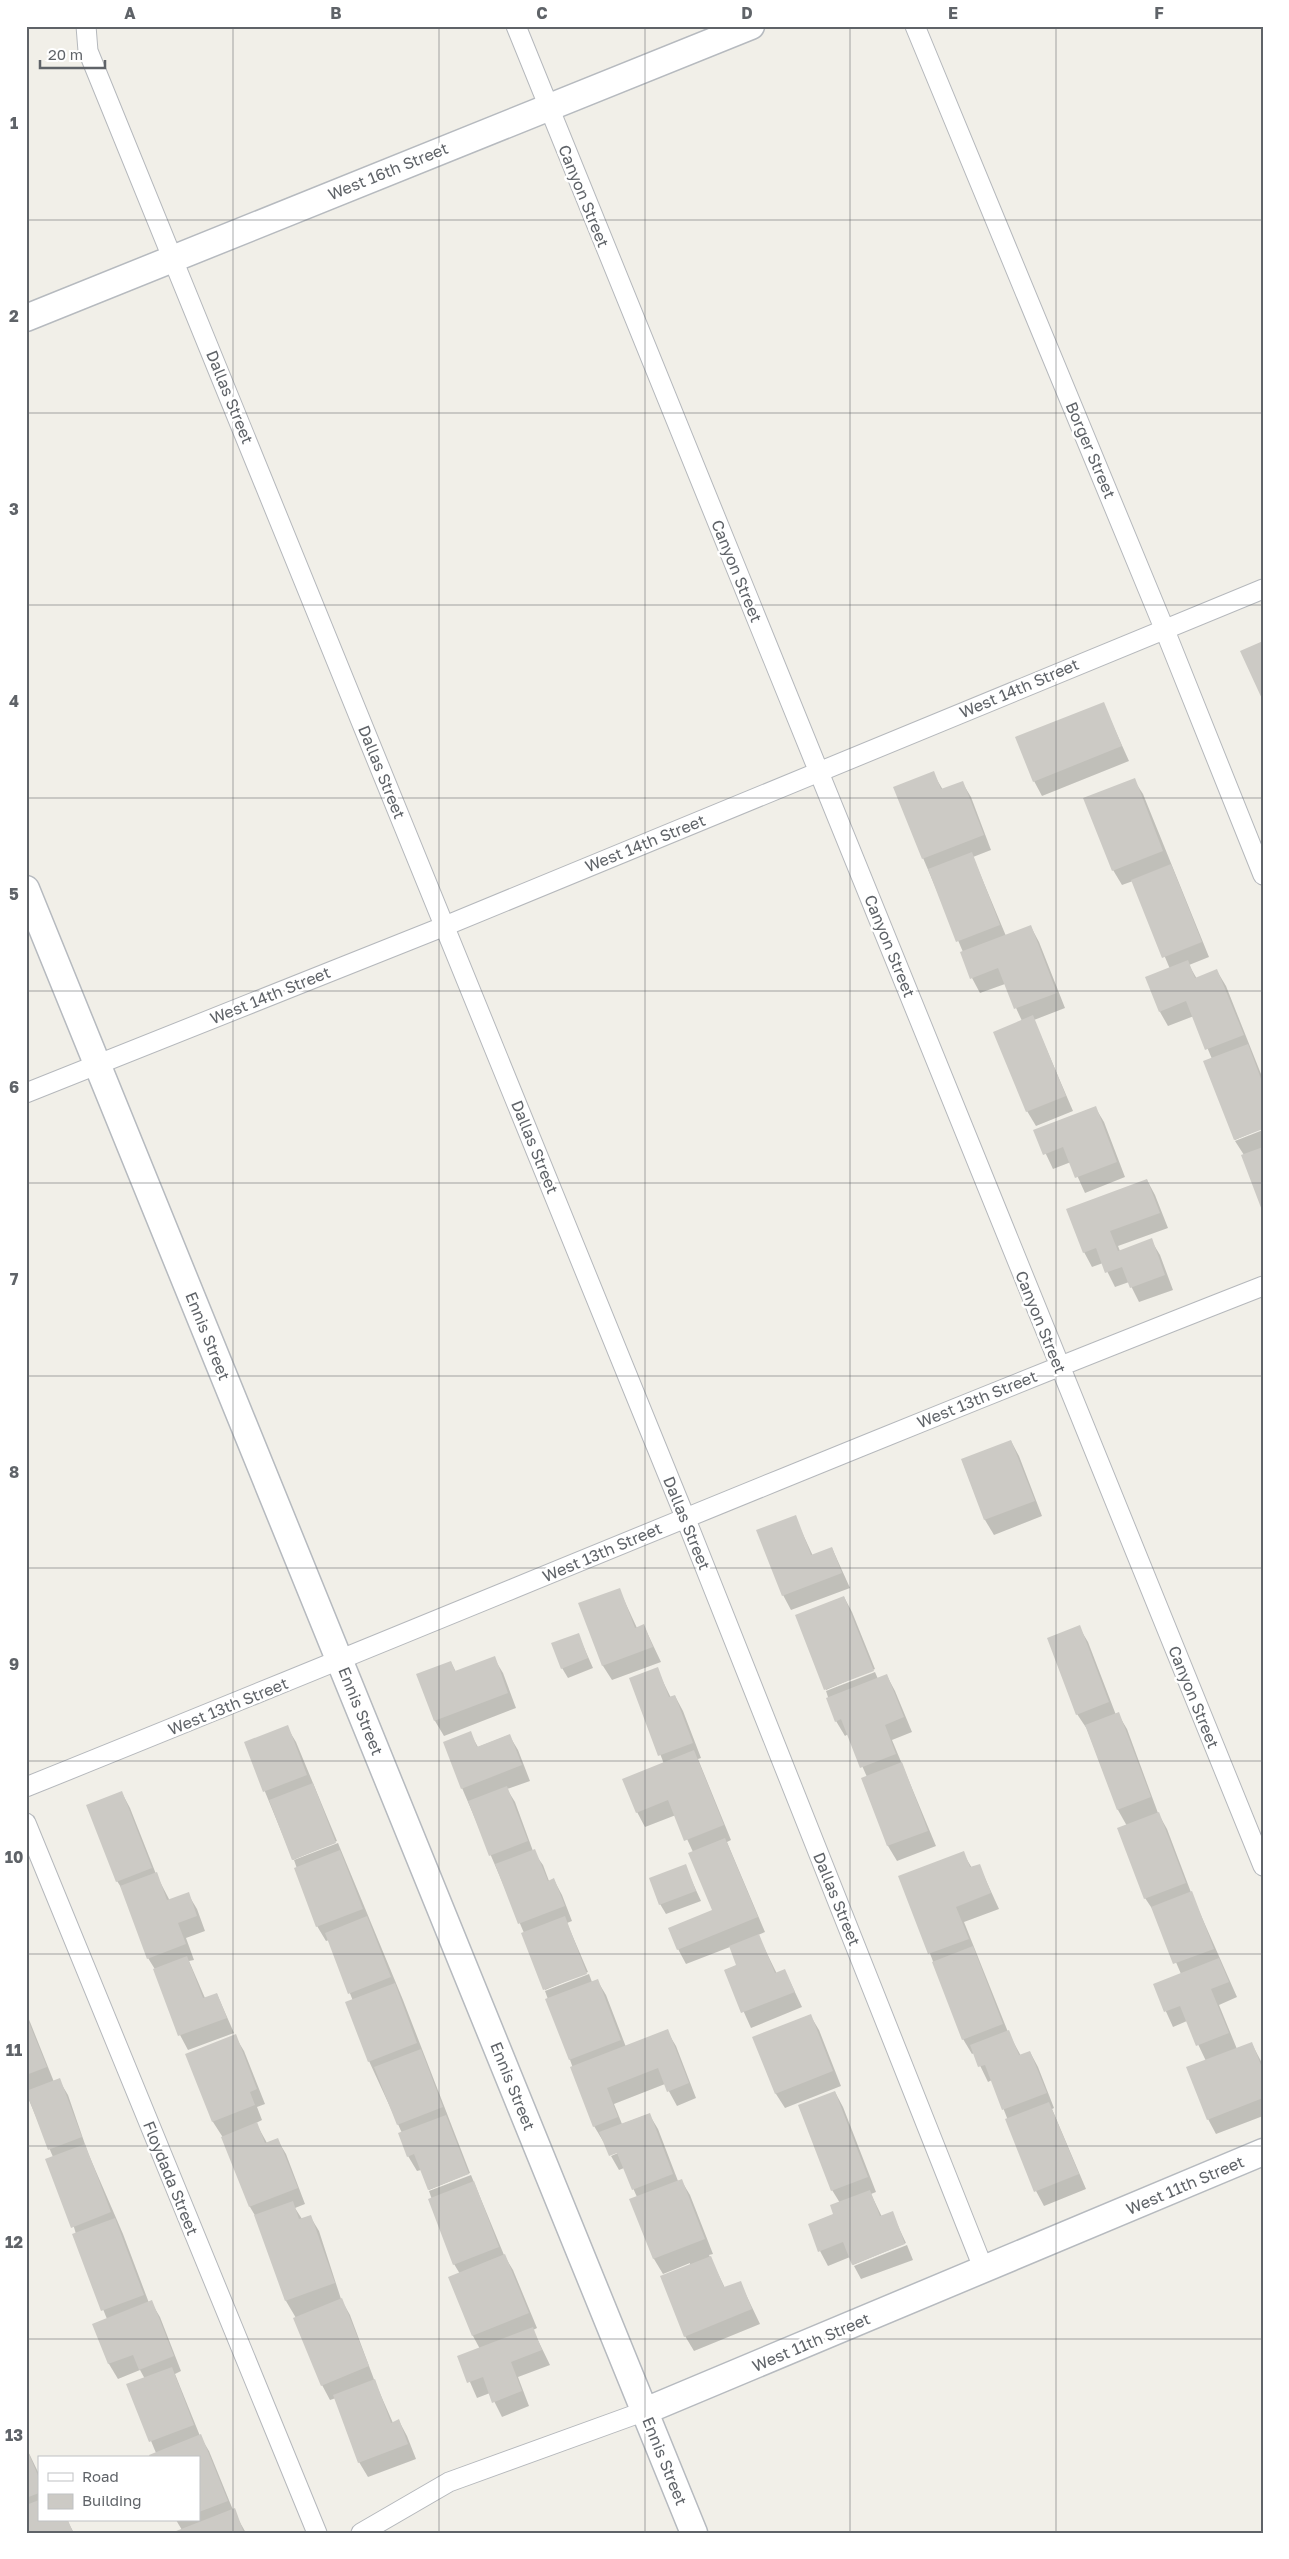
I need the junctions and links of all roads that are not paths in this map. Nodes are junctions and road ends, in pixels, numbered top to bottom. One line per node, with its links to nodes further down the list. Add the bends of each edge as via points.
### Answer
1 (86, 26): 6 (street, Dallas Street, via 88,51)
2 (516, 26): 5 (street, Canyon Street)
3 (751, 26): 5 (main road, West 16th Street)
4 (915, 26): 9 (street, Borger Street)
5 (548, 107): 6 (main road, West 16th Street); 10 (street, Canyon Street)
6 (173, 258): 7 (main road, West 16th Street); 13 (street, Dallas Street)
7 (26, 318)
8 (1263, 589): 9 (street, West 14th Street)
9 (1164, 628): 10 (street, West 14th Street); 11 (street, Borger Street)
10 (819, 771): 13 (street, West 14th Street); 17 (street, Canyon Street)
11 (1263, 874)
12 (26, 889): 14 (main road, Ennis Street)
13 (445, 926): 14 (street, West 14th Street); 18 (street, Dallas Street)
14 (96, 1064): 15 (street, West 14th Street); 19 (main road, Ennis Street)
15 (26, 1093)
16 (1263, 1286): 17 (street, West 13th Street)
17 (1059, 1366): 18 (street, West 13th Street); 22 (street, Canyon Street)
18 (685, 1517): 19 (street, West 13th Street); 24 (street, Dallas Street)
19 (341, 1660): 20 (street, West 13th Street); 25 (main road, Ennis Street)
20 (26, 1786)
21 (26, 1823): 26 (street, Floydada Street)
22 (1263, 1866)
23 (1263, 2152): 24 (main road, West 11th Street)
24 (984, 2270): 25 (main road, West 11th Street)
25 (645, 2411): 27 (street, West 11th Street, via 449,2482); 28 (main road, Ennis Street)
26 (317, 2533)
27 (361, 2533)
28 (694, 2533)

